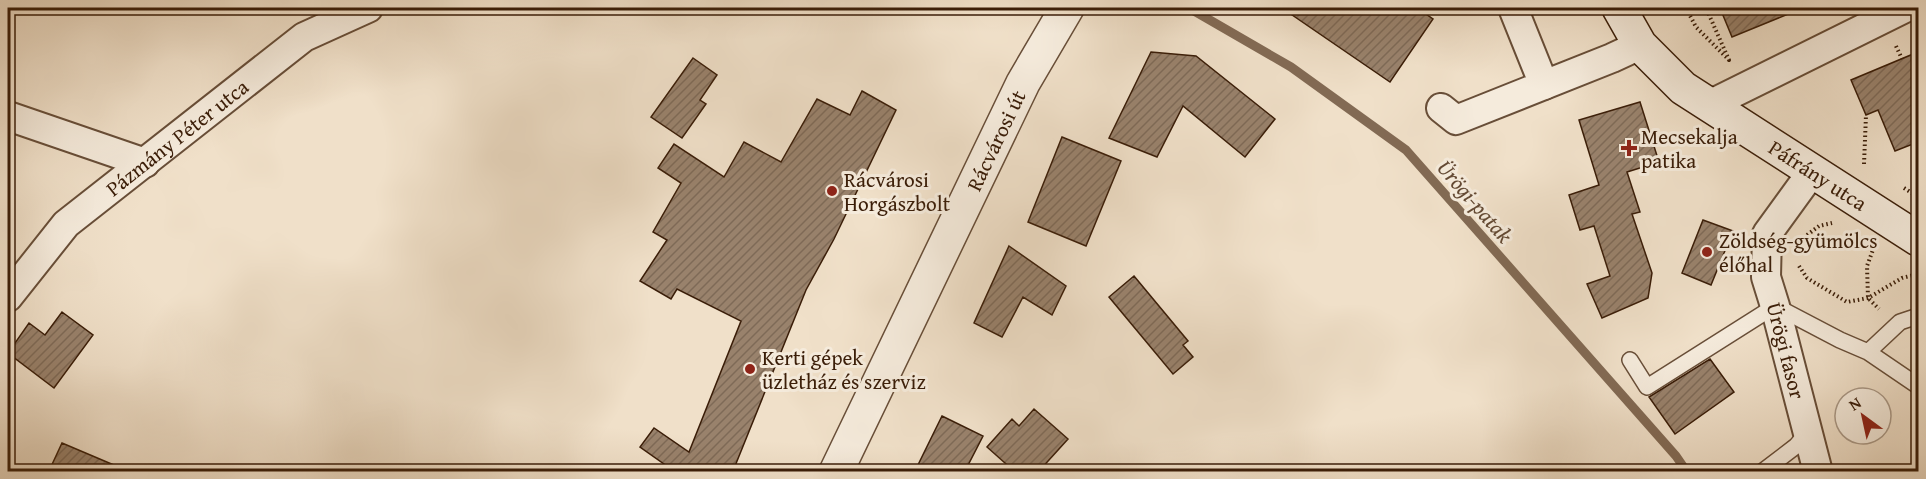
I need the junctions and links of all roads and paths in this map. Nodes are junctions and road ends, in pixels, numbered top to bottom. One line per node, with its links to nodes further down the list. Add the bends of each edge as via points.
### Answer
1 (368, 8): 15 (street, Pázmány Péter utca, via 304,37)
2 (1067, 8): 35 (street, Rácvárosi út, via 1023,83)
3 (1513, 8): 9 (street)
4 (1619, 8): 8 (street, Páfrány utca)
5 (1686, 8): 6 (path, via 1696,27 1729,60)
6 (1706, 8)
7 (1905, 8): 10 (street)
8 (1640, 45): 9 (street); 10 (street, Páfrány utca, via 1683,88)
9 (1544, 85): 11 (street, via 1456,120)
10 (1709, 105): 18 (street, Páfrány utca)
11 (1442, 108)
12 (1866, 115): 16 (path)
13 (8, 116): 15 (street)
14 (1855, 158): 16 (path)
15 (145, 163): 27 (street, Pázmány Péter utca, via 66,224)
16 (1864, 164): 17 (path)
17 (1873, 169)
18 (1812, 172): 22 (street, Páfrány utca); 29 (street, Ürögi fasor, via 1767,234 1766,277)
19 (1900, 186): 20 (path)
20 (1918, 197)
21 (1838, 222): 23 (path, via 1818,226)
22 (1918, 239)
23 (1802, 241)
24 (1875, 245): 28 (path, via 1867,266)
25 (1798, 261): 28 (path, via 1808,278 1847,303)
26 (1918, 274): 28 (path, via 1902,278)
27 (8, 297)
28 (1868, 298)
29 (1775, 306): 31 (lane); 32 (lane, via 1647,387); 34 (street, Ürögi fasor)
30 (1918, 316): 31 (lane, via 1900,322)
31 (1868, 352): 33 (lane)
32 (1630, 360)
33 (1918, 386)
34 (1808, 432): 36 (lane); 37 (street, Ürögi fasor)
35 (836, 471)
36 (1762, 471)
37 (1818, 471)

